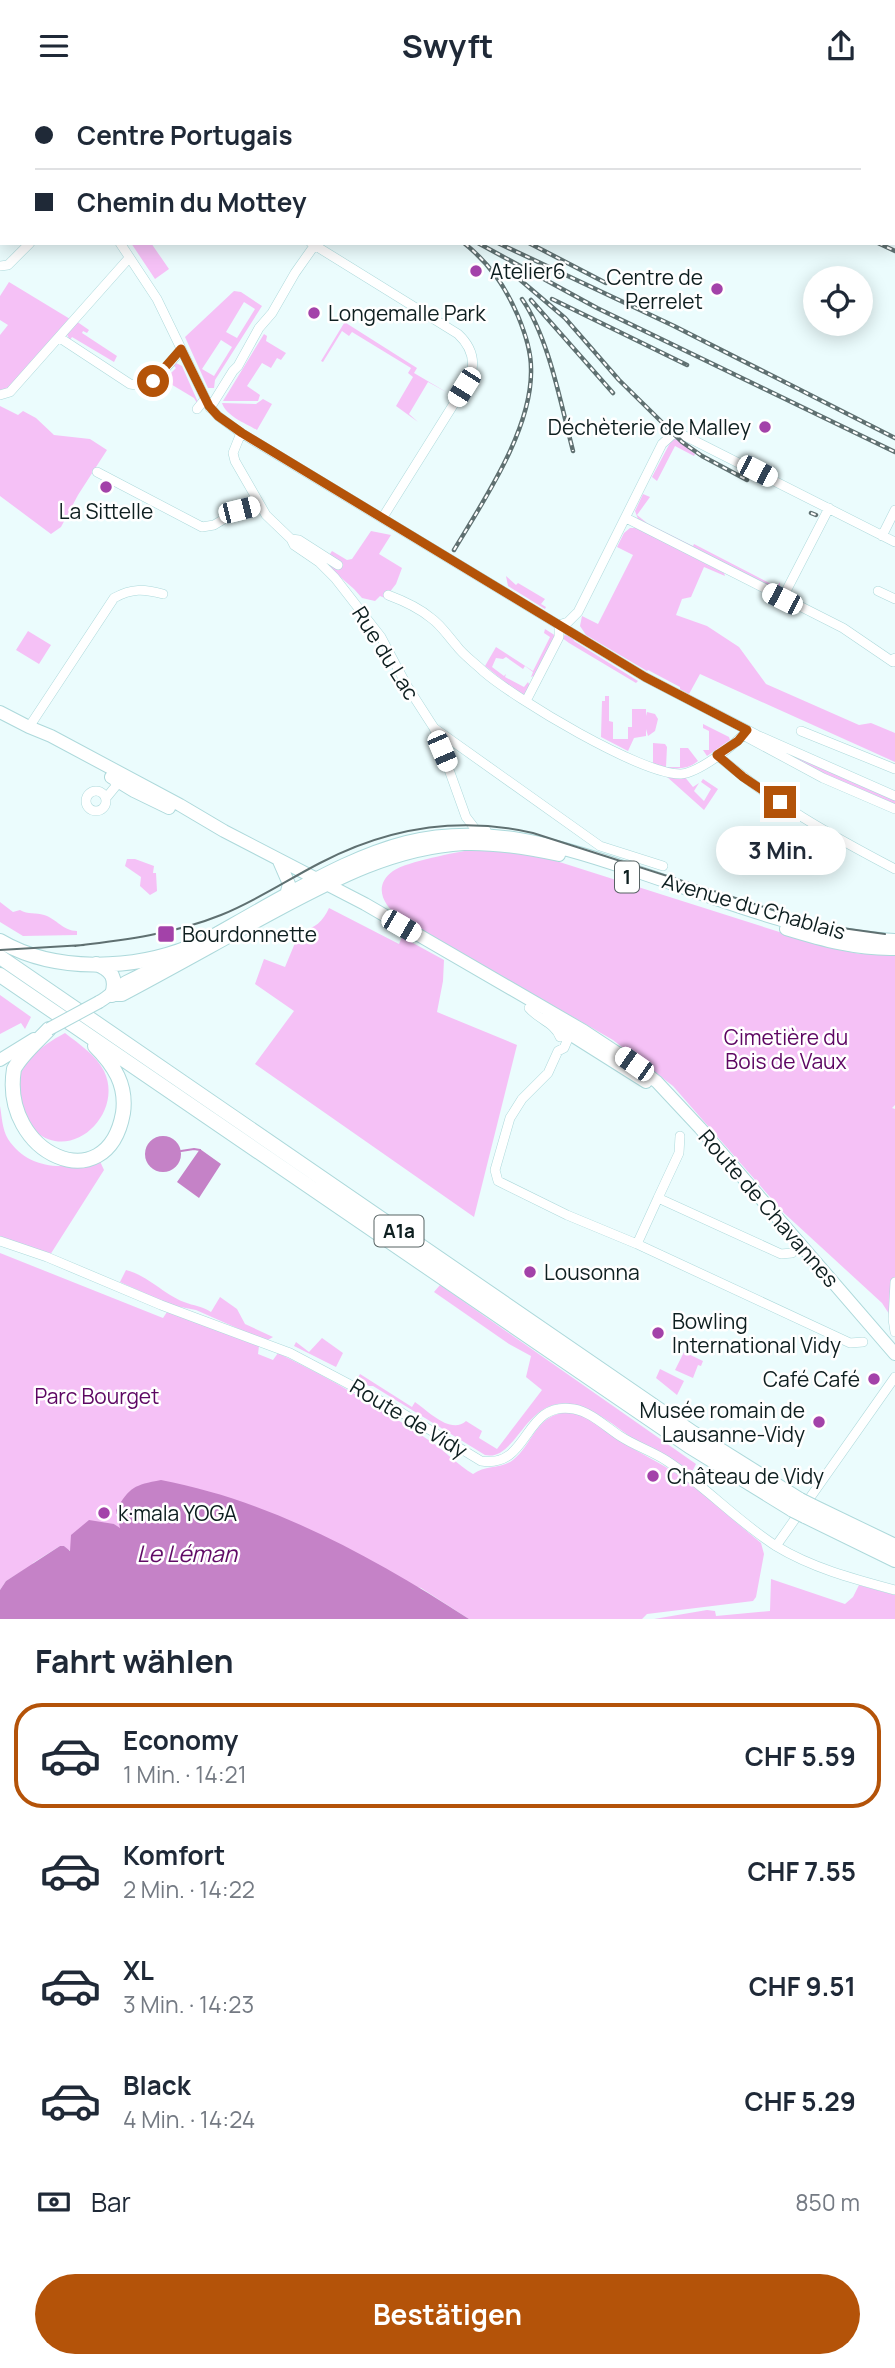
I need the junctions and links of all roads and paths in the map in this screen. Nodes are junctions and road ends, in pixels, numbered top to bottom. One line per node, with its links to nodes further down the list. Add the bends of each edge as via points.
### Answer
1 (28, 245): 6 (street)
2 (121, 245): 5 (street)
3 (311, 245): 10 (street, via 238,366)
4 (314, 245): 16 (street, via 458,334 473,358 470,378)
5 (129, 257): 7 (street); 8 (street, via 157,299)
6 (4, 265)
7 (60, 338): 8 (street, via 136,385 153,381); 9 (street, via 10,392)
8 (181, 349): 10 (street)
9 (0, 395)
10 (208, 404): 11 (street)
11 (242, 433): 13 (street, Rue du Lac, via 233,453); 16 (street)
12 (97, 472): 13 (street, via 202,527)
13 (260, 505): 19 (street, Rue du Lac)
14 (829, 508): 17 (street, via 673,434 662,444); 18 (street); 25 (street)
15 (895, 510): 18 (street)
16 (383, 517): 28 (street)
17 (626, 518): 25 (street); 27 (street)
18 (883, 535): 20 (street)
19 (291, 539): 21 (street); 36 (street, Rue du Lac, via 327,569 382,637)
20 (895, 542)
21 (338, 565)
22 (878, 591): 26 (street)
23 (163, 594): 35 (street, via 141,589 114,598)
24 (388, 595): 33 (street, via 434,620 483,670)
25 (782, 599): 32 (street, via 843,628)
26 (895, 599)
27 (578, 612): 28 (street); 31 (street)
28 (559, 625): 29 (street); 30 (street)
29 (569, 631): 30 (street); 31 (street)
30 (559, 636): 33 (street)
31 (579, 637): 38 (street)
32 (894, 661)
33 (526, 701): 39 (street, via 658,771 689,772)
34 (0, 712): 35 (main road, Route de Chavannes)
35 (29, 727): 41 (main road, Route de Chavannes)
36 (434, 728): 45 (street, Rue du Lac); 49 (street, Rue du Lac, via 600,846)
37 (801, 731): 40 (street)
38 (745, 733): 39 (street); 43 (street); 44 (street, via 823,779)
39 (717, 755): 50 (street, via 816,826)
40 (895, 769)
41 (116, 775): 42 (street, via 115,787); 48 (main road, Route de Chavannes)
42 (103, 795)
43 (895, 796)
44 (895, 809)
45 (466, 817): 46 (street, via 461,829); 47 (street, via 476,830 510,832)
46 (429, 837): 47 (main road, Avenue du Chablais / 1, via 488,835); 52 (main road, Avenue du Chablais / 1, via 378,851)
47 (531, 840): 55 (main road, Avenue du Chablais / 1, via 795,923)
48 (279, 861): 52 (main road, Route de Chavannes); 53 (main road, via 289,884)
49 (663, 866)
50 (895, 869)
51 (356, 871): 52 (main road, Avenue du Chablais / 1); 54 (main road, via 353,888); 58 (main road, Avenue du Chablais / 1, via 394,856 442,847 487,844 526,848 570,858 821,940)
52 (321, 882): 53 (main road, Avenue du Chablais / 1); 54 (main road, Route de Chavannes); 62 (main road, Avenue du Chablais / 1, via 122,995)
53 (286, 895): 57 (main road, Avenue du Chablais / 1)
54 (365, 904): 63 (main road, Route de Chavannes)
55 (895, 940)
56 (0, 941): 60 (highway, via 43,959)
57 (190, 947): 60 (highway, via 146,961); 62 (main road, Avenue du Chablais / 1)
58 (895, 949)
59 (0, 957): 81 (highway, A1a)
60 (90, 963): 62 (highway, via 112,973 115,986)
61 (0, 975): 64 (highway, A1a)
62 (106, 998): 65 (main road, Avenue du Chablais / 1, bridge)
63 (530, 1005): 66 (main road, Route de Chavannes); 69 (main road, Route de Chavannes, via 596,1038)
64 (60, 1016): 65 (highway, via 111,1064 124,1097 121,1118 110,1140 76,1160 53,1160 31,1150 15,1135 6,1113 6,1091 13,1071); 81 (highway, A1a, via 689,1445)
65 (49, 1029): 67 (main road, 1); 68 (main road, 1)
66 (567, 1035): 69 (street, Route de Chavannes, via 573,1030); 70 (main road, Route de Chavannes); 74 (street, via 548,1073 510,1118 496,1177 506,1187)
67 (0, 1051)
68 (0, 1061)
69 (634, 1064): 70 (main road, Route de Chavannes)
70 (669, 1096): 79 (main road, Route de Chavannes)
71 (680, 1136): 72 (street, via 679,1153)
72 (659, 1198): 74 (street); 75 (street, via 781,1254)
73 (0, 1241): 82 (street, Route de Vidy, via 302,1358 481,1461 507,1459 538,1419 551,1410 576,1409 667,1461)
74 (637, 1244): 78 (street, via 850,1343)
75 (792, 1253)
76 (895, 1282): 77 (street)
77 (895, 1332)
78 (863, 1342)
79 (895, 1353)
80 (895, 1377): 82 (street)
81 (802, 1508): 83 (highway, A1a); 84 (highway, A1a)
82 (776, 1546): 85 (street, Route de Vidy, via 814,1565)
83 (895, 1546)
84 (895, 1560)
85 (895, 1590)

